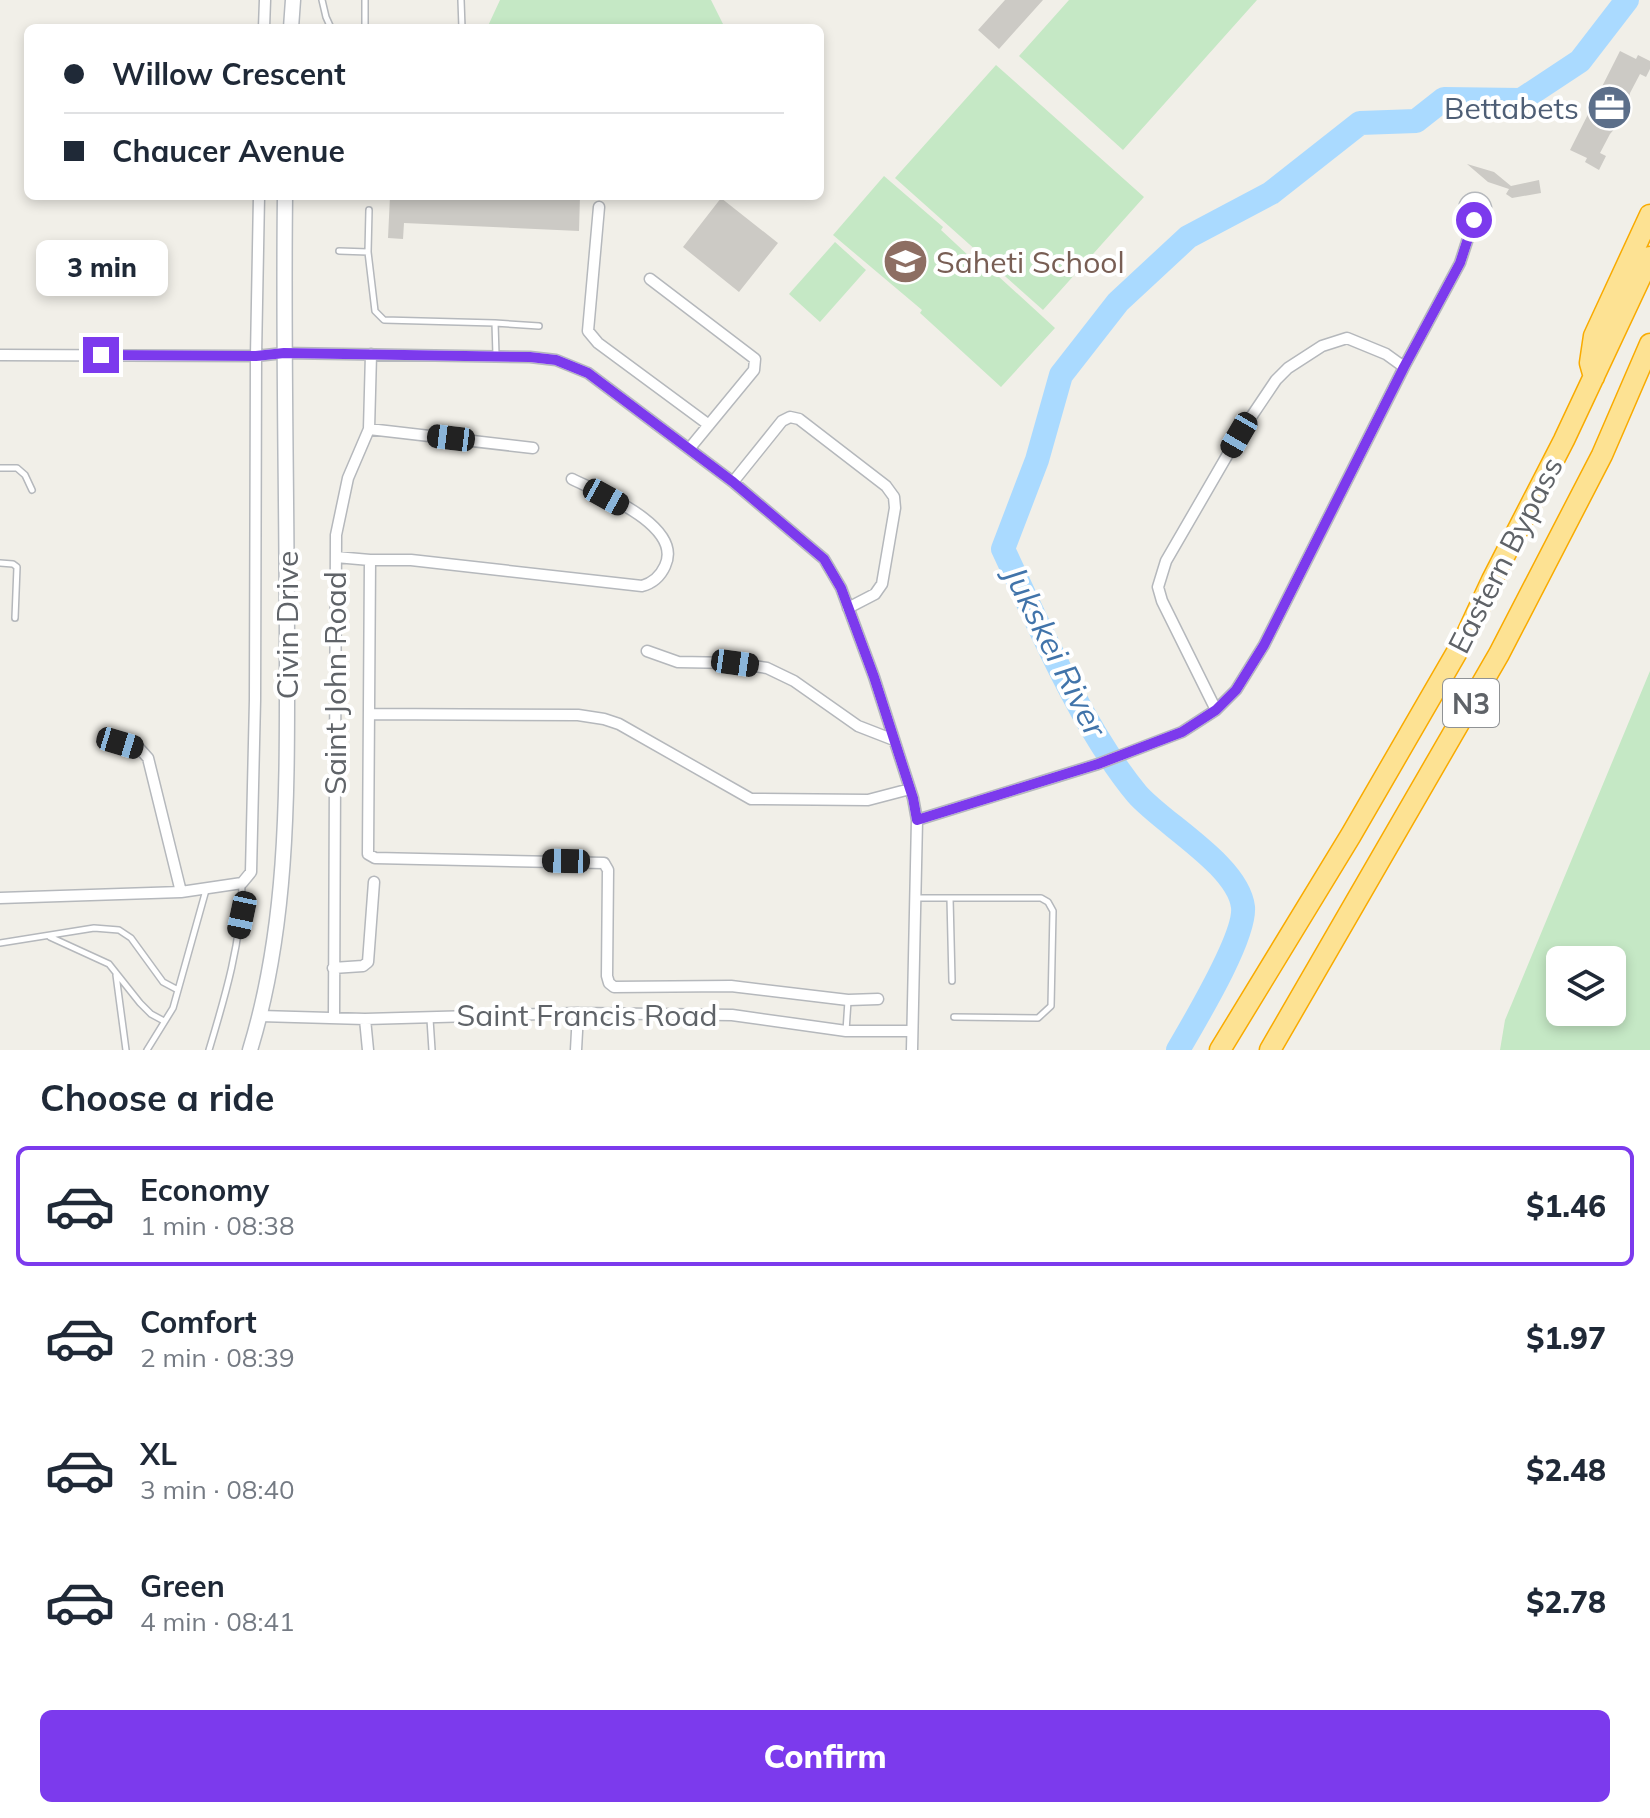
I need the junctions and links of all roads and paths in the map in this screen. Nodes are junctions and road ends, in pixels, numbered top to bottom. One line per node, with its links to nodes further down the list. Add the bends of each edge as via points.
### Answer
1 (265, 0): 6 (street)
2 (293, 0): 7 (main road)
3 (322, 0): 8 (lane)
4 (365, 0): 9 (lane)
5 (461, 0): 10 (lane)
6 (264, 24)
7 (291, 24)
8 (329, 24)
9 (365, 24)
10 (462, 24)
11 (259, 200): 27 (street)
12 (285, 200): 24 (main road, Civin Drive)
13 (599, 207): 31 (street, via 588,331)
14 (369, 210): 18 (lane)
15 (1650, 215): 30 (highway, via 1594,336)
16 (1474, 220): 29 (street, via 1460,263)
17 (339, 251): 18 (lane)
18 (368, 252): 21 (lane, via 375,311 384,320)
19 (1650, 257): 30 (highway, Eastern Bypass / N3)
20 (650, 279): 31 (street, via 755,359 754,370)
21 (495, 323): 22 (lane); 28 (lane)
22 (539, 326)
23 (1650, 344): 84 (highway, Eastern Bypass / N3, via 1602,455 1499,654)
24 (284, 353): 25 (street); 27 (street); 67 (main road, Civin Drive, via 284,856)
25 (371, 354): 28 (street); 32 (street, Saint John Road)
26 (0, 355): 27 (street)
27 (256, 356): 52 (street, via 253,851 251,872)
28 (496, 356): 34 (street, via 556,360 577,368)
29 (1404, 367): 45 (street, via 1264,645 1236,690); 45 (street, via 1347,338 1335,339 1288,368 1263,397 1179,538 1158,587)
30 (1594, 377): 83 (highway, Eastern Bypass / N3, via 1465,638)
31 (709, 425): 34 (street)
32 (369, 429): 33 (street); 39 (street, Saint John Road, via 345,491)
33 (533, 448)
34 (689, 449): 37 (street)
35 (0, 468): 38 (lane, via 17,468)
36 (572, 479): 40 (street, via 632,512 666,540 668,557 656,580 642,586)
37 (733, 482): 42 (street, via 824,559); 42 (street, via 790,417 886,486 895,508 882,584 875,594)
38 (32, 490)
39 (336, 557): 40 (street); 60 (street, Saint John Road)
40 (370, 560): 46 (street)
41 (0, 563): 43 (lane, via 17,567)
42 (848, 608): 47 (street)
43 (15, 618)
44 (647, 651): 47 (street, via 678,662 767,668 858,726)
45 (1216, 710): 50 (street, via 1146,747)
46 (369, 714): 49 (street, via 604,719 751,799 868,800); 65 (street, via 370,856 601,862 608,870 607,976 612,986 731,986)
47 (894, 740): 49 (street)
48 (120, 743): 54 (street, via 139,748 148,758)
49 (910, 789): 50 (street)
50 (917, 820): 56 (street)
51 (374, 882): 60 (street, via 368,962)
52 (242, 883): 53 (street); 77 (lane, via 242,915)
53 (207, 889): 54 (street); 63 (lane)
54 (181, 892): 55 (street)
55 (0, 898)
56 (914, 898): 57 (lane); 74 (street)
57 (950, 898): 62 (lane); 70 (lane, via 1041,898 1053,911 1051,1006 1045,1014)
58 (49, 936): 59 (lane); 61 (lane, via 98,957); 63 (lane, via 94,928 119,930 163,982)
59 (0, 943)
60 (333, 968): 69 (street, Saint John Road)
61 (116, 974): 72 (lane, via 151,1014); 75 (lane)
62 (952, 981)
63 (178, 990): 72 (lane)
64 (878, 999): 65 (street)
65 (848, 1000): 73 (lane)
66 (578, 1013): 68 (street, Saint Francis Road); 73 (street, Saint Francis Road, via 732,1015); 81 (street)
67 (260, 1016): 69 (street, Saint Francis Road); 78 (main road, Civin Drive)
68 (430, 1016): 71 (street, Saint Francis Road); 80 (lane)
69 (334, 1017): 71 (street, Saint Francis Road)
70 (954, 1017)
71 (365, 1019): 79 (street)
72 (164, 1021): 76 (lane)
73 (846, 1031): 74 (street, Saint Francis Road)
74 (912, 1031): 82 (street)
75 (126, 1050)
76 (147, 1050)
77 (209, 1050)
78 (250, 1050)
79 (368, 1050)
80 (432, 1050)
81 (576, 1050)
82 (912, 1050)
83 (1220, 1050)
84 (1270, 1050)

